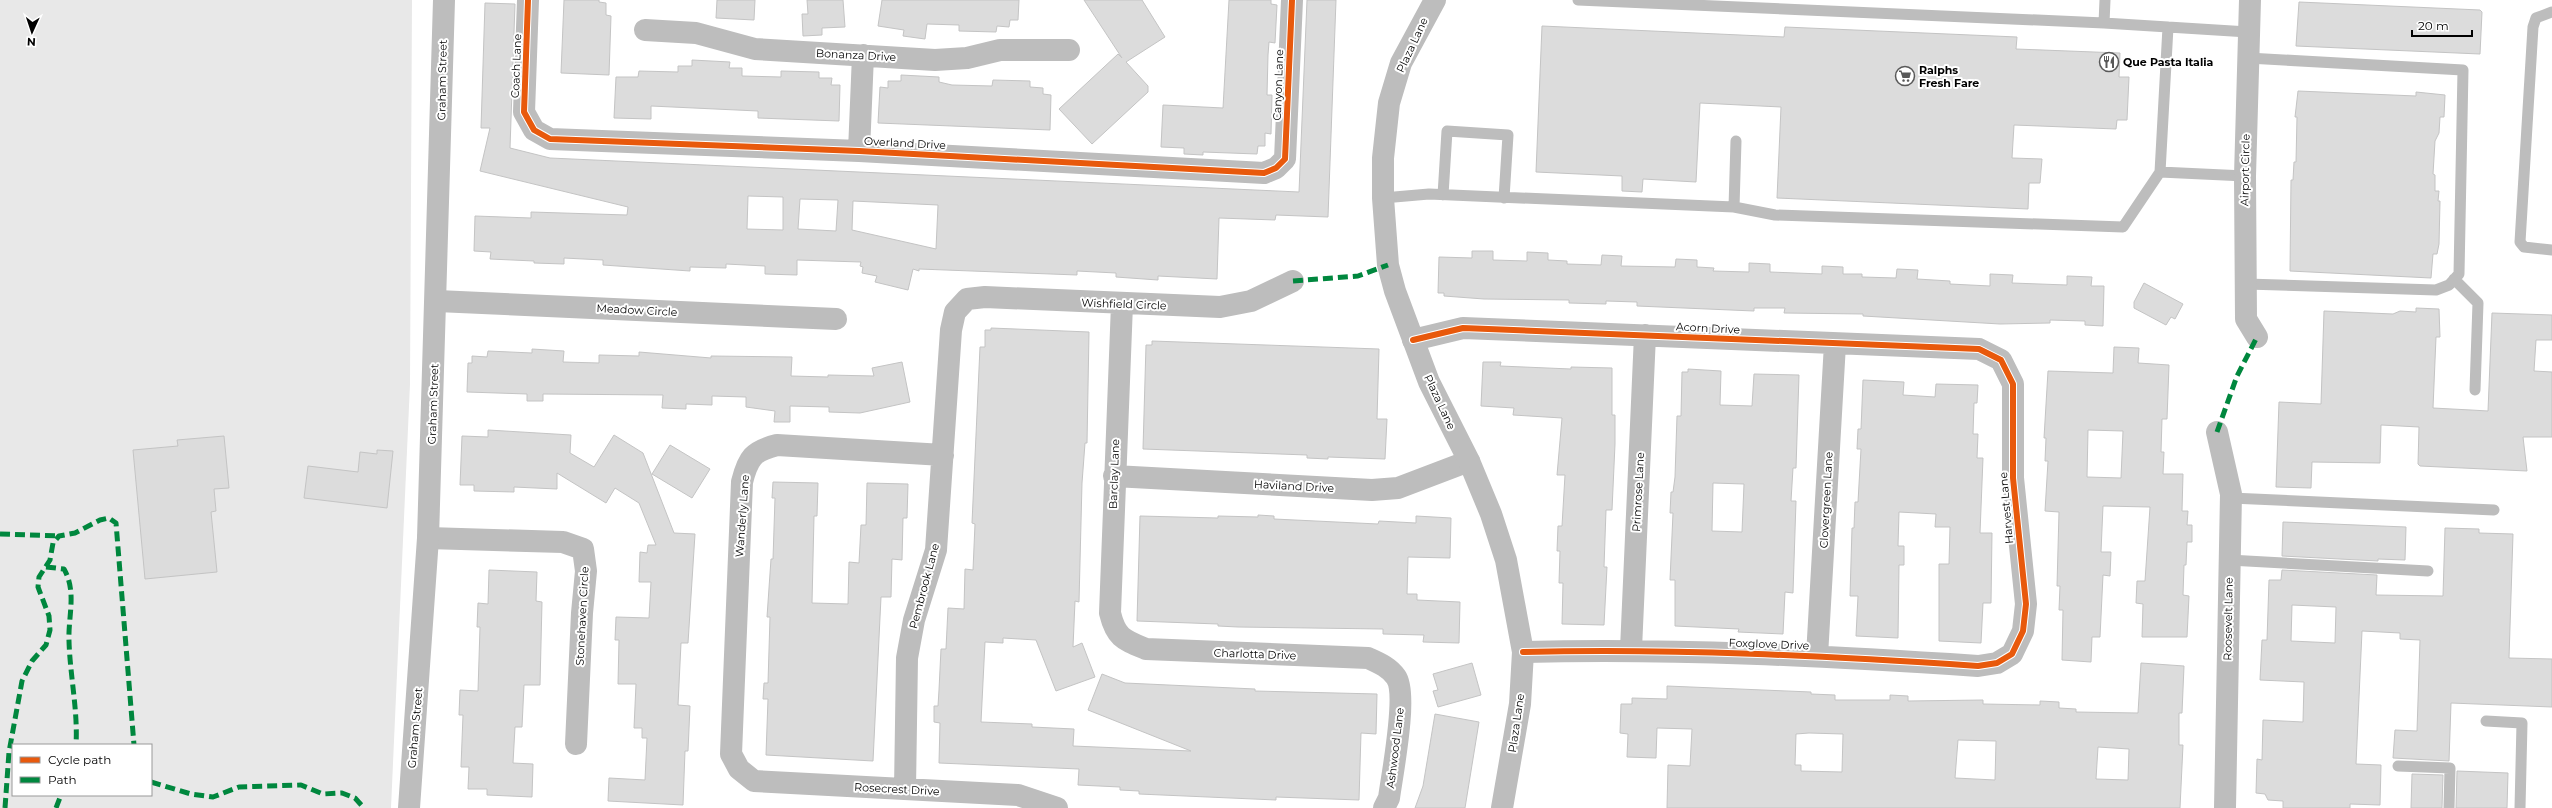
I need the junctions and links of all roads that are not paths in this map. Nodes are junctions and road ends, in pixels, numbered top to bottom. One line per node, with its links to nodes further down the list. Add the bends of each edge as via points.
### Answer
1 (444, 0): 30 (street, Graham Street)
2 (528, 0): 16 (street, Coach Lane, via 524,112)
3 (1292, 0): 19 (street, Canyon Lane, via 1285,159)
4 (1435, 0): 23 (street, Plaza Lane, via 1401,64 1389,103 1383,158)
5 (1578, 0): 9 (lane)
6 (2105, 0): 9 (lane)
7 (2250, 0): 12 (street, Airport Circle)
8 (2552, 12): 26 (lane, via 2536,18 2533,27 2520,242 2524,247)
9 (2104, 23): 10 (lane)
10 (2168, 27): 12 (lane); 20 (lane)
11 (645, 30): 14 (street, Bonanza Drive, via 696,32 755,49)
12 (2248, 32): 15 (street, Airport Circle)
13 (1069, 50): 14 (street, Bonanza Drive, via 1000,50 968,58 935,60)
14 (863, 55): 18 (street)
15 (2248, 58): 21 (street, Airport Circle); 27 (lane, via 2463,70 2459,274)
16 (534, 130): 18 (street, Overland Drive, via 550,139)
17 (1736, 141): 25 (lane)
18 (859, 151): 19 (street, Overland Drive, via 1264,173)
19 (1276, 168)
20 (2160, 172): 21 (lane); 25 (lane, via 2123,227 1775,215)
21 (2245, 176): 29 (street, Airport Circle)
22 (1444, 195): 23 (lane); 24 (lane); 24 (lane, via 1447,131 1508,135)
23 (1383, 198): 36 (street, Plaza Lane, via 1388,265)
24 (1504, 198): 25 (lane)
25 (1734, 207)
26 (2552, 250)
27 (2454, 279): 29 (lane, via 2449,285 2436,290); 39 (lane, via 2478,303)
28 (1293, 281): 31 (street, Wishfield Circle, via 1251,301 1220,307)
29 (2246, 284): 35 (street, Airport Circle, via 2246,319)
30 (437, 301): 33 (street, Meadow Circle); 46 (street, Graham Street)
31 (1122, 304): 32 (street, Wishfield Circle, via 985,297 967,299); 43 (street, Barclay Lane)
32 (955, 312): 41 (street, Pembrook Lane, via 951,330)
33 (836, 319)
34 (1645, 336): 36 (street, Acorn Drive, via 1463,328); 37 (street, Acorn Drive); 50 (street, Primrose Lane)
35 (2257, 337)
36 (1413, 340): 42 (street, Plaza Lane, via 1429,382)
37 (1835, 344): 38 (street, Acorn Drive, via 1979,349); 53 (street, Clovergreen Lane)
38 (2002, 360): 52 (street, Harvest Lane, via 2013,384 2012,478 2026,604 2023,631)
39 (2475, 390)
40 (2217, 432): 44 (street, Roosevelt Lane)
41 (943, 455): 58 (street, Wanderly Lane, via 777,445 762,449 747,463 742,482 731,754); 59 (street, Pembrook Lane, via 936,550 914,620 907,658)
42 (1468, 461): 43 (street, Haviland Drive, via 1398,488 1372,490); 51 (street, Plaza Lane, via 1491,514 1506,560)
43 (1114, 476): 49 (street, Barclay Lane, via 1110,613 1114,628)
44 (2230, 498): 45 (lane); 47 (street, Roosevelt Lane)
45 (2494, 510)
46 (428, 538): 56 (street, Stonehaven Circle, via 563,542 583,549 586,571); 61 (street, Graham Street)
47 (2230, 560): 48 (lane); 64 (street, Roosevelt Lane)
48 (2428, 571)
49 (1124, 640): 54 (street, Charlotta Drive, via 1146,649 1368,658)
50 (1631, 649): 51 (street, Foxglove Drive); 53 (street, Foxglove Drive)
51 (1523, 652): 63 (street, Plaza Lane, via 1520,704)
52 (2012, 654): 53 (street, Foxglove Drive, via 1997,663 1978,666)
53 (1818, 656)
54 (1387, 667): 62 (street, Ashwood Lane, via 1397,678 1401,702 1389,798)
55 (2486, 720): 66 (lane, via 2522,723)
56 (576, 744)
57 (2398, 766): 65 (lane, via 2450,768)
58 (739, 769): 59 (street, Rosecrest Drive, via 754,782)
59 (905, 789): 60 (street, Rosecrest Drive, via 1018,795)
60 (1048, 807)
61 (409, 808)
62 (1384, 808)
63 (1502, 808)
64 (2224, 808)
65 (2449, 808)
66 (2520, 808)

